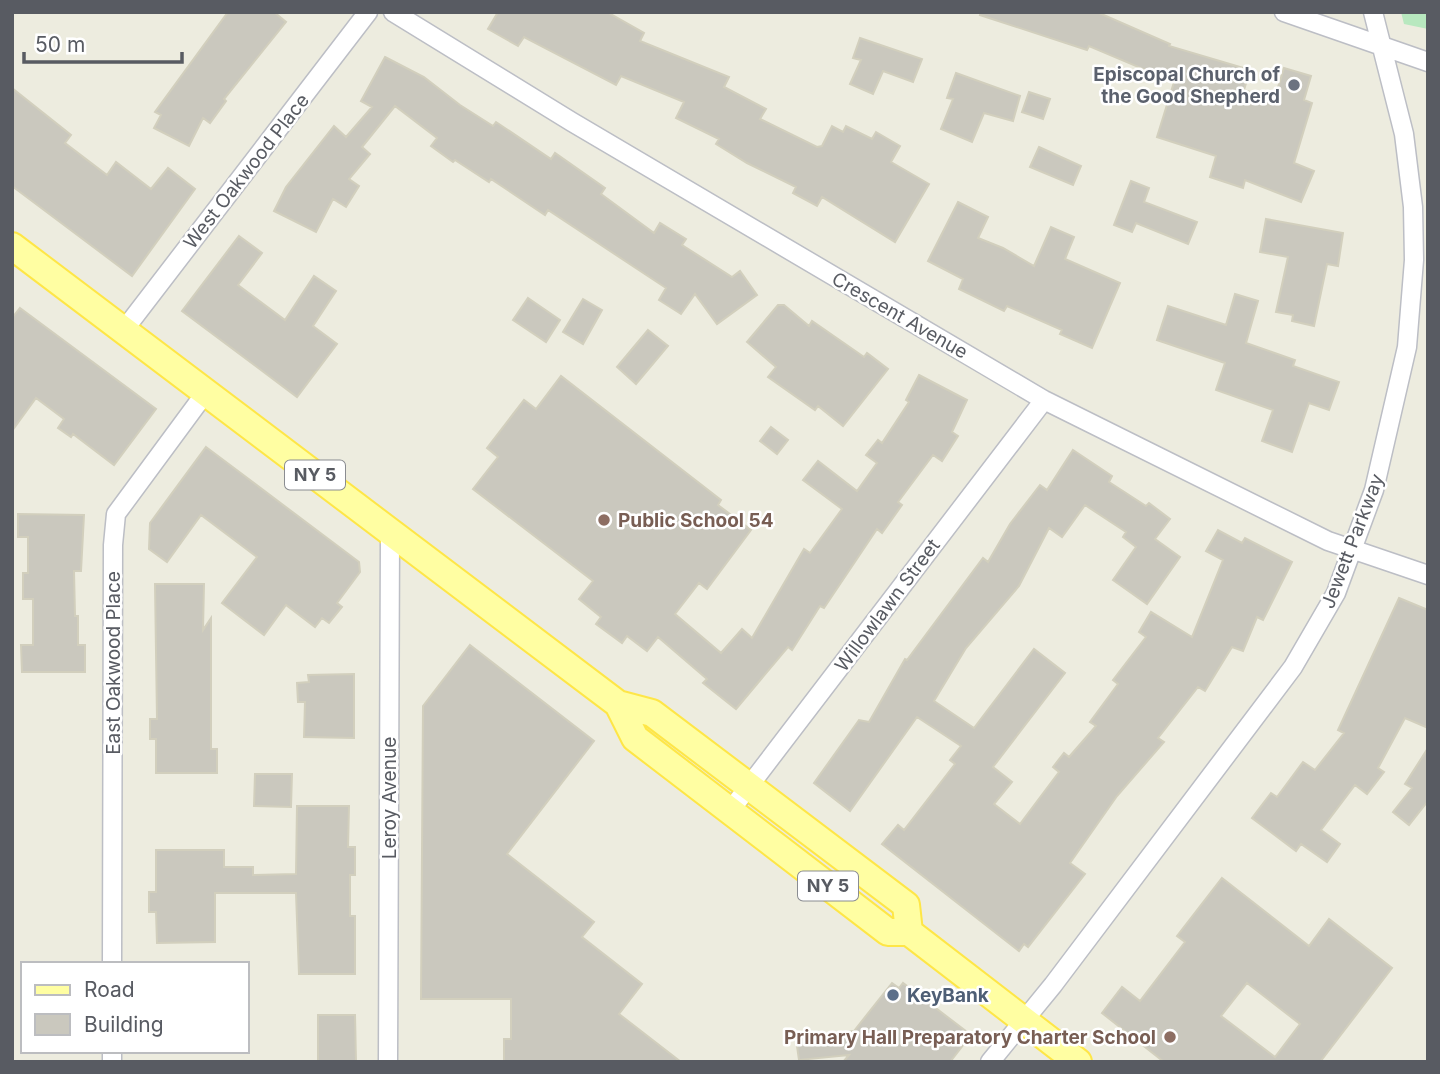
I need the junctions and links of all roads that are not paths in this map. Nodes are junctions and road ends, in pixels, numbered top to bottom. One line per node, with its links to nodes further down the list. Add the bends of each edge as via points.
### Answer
1 (368, 12): 8 (street, West Oakwood Place)
2 (393, 12): 10 (street, Crescent Avenue)
3 (1284, 12): 5 (street)
4 (1373, 12): 5 (street, Jewett Parkway)
5 (1384, 49): 6 (street); 12 (street, Jewett Parkway, via 1410,176 1414,260 1401,382 1374,490)
6 (1428, 62)
7 (12, 246): 8 (main road, NY 5)
8 (124, 330): 9 (main road, NY 5)
9 (206, 392): 11 (main road, NY 5); 18 (street, East Oakwood Place, via 116,514)
10 (1044, 400): 12 (street, Crescent Avenue); 15 (street, Willowlawn Street)
11 (390, 534): 14 (main road, NY 5); 20 (street, Leroy Avenue)
12 (1352, 550): 13 (street, Crescent Avenue); 19 (street, Jewett Parkway, via 1336,593 1293,667)
13 (1428, 575)
14 (618, 704): 15 (main road, NY 5, via 652,713); 16 (main road, NY 5, via 635,738)
15 (750, 786): 16 (street, Willowlawn Street); 17 (main road, NY 5, via 906,905)
16 (730, 811): 17 (main road, NY 5, via 888,932)
17 (909, 932): 19 (main road, NY 5)
18 (112, 962)
19 (1024, 1020): 21 (street, Jewett Parkway); 22 (main road, NY 5)
20 (388, 1062)
21 (990, 1062)
22 (1078, 1062)

